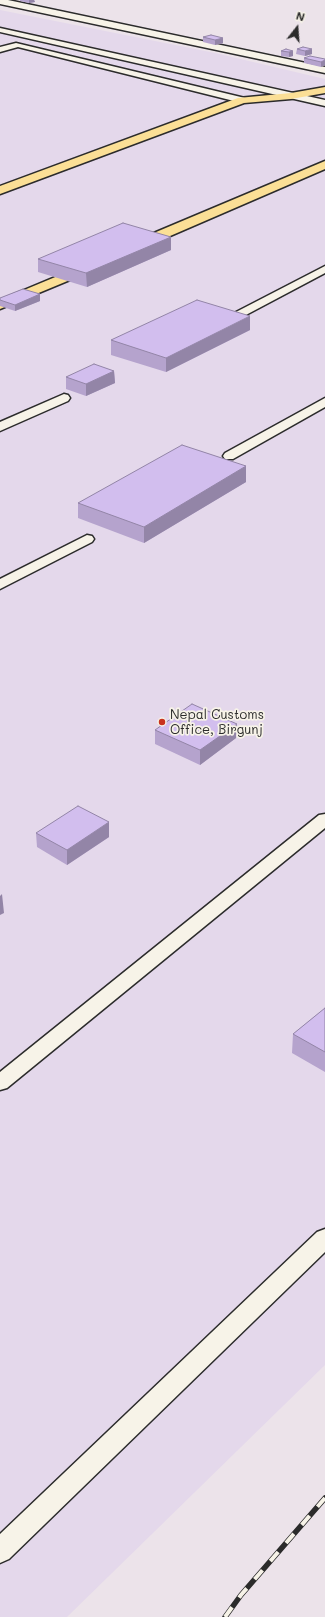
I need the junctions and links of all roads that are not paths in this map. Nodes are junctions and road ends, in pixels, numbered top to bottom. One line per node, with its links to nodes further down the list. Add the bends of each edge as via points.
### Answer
1 (0, 1): 6 (street)
2 (0, 30): 8 (lane)
3 (0, 41): 4 (lane)
4 (16, 45): 5 (lane); 9 (lane)
5 (0, 50)
6 (325, 70)
7 (325, 90): 8 (highway)
8 (291, 96): 9 (highway); 10 (lane)
9 (242, 100): 12 (highway)
10 (325, 103)
11 (325, 165): 13 (highway)
12 (0, 190)
13 (127, 250)
14 (97, 263): 16 (highway)
15 (325, 269): 17 (lane)
16 (0, 305)
17 (240, 314)
18 (64, 398): 20 (lane)
19 (325, 402): 21 (lane)
20 (0, 427)
21 (229, 456)
22 (87, 539): 23 (lane)
23 (0, 585)
24 (325, 819): 25 (lane)
25 (0, 1083)
26 (325, 1238): 27 (lane)
27 (0, 1551)

